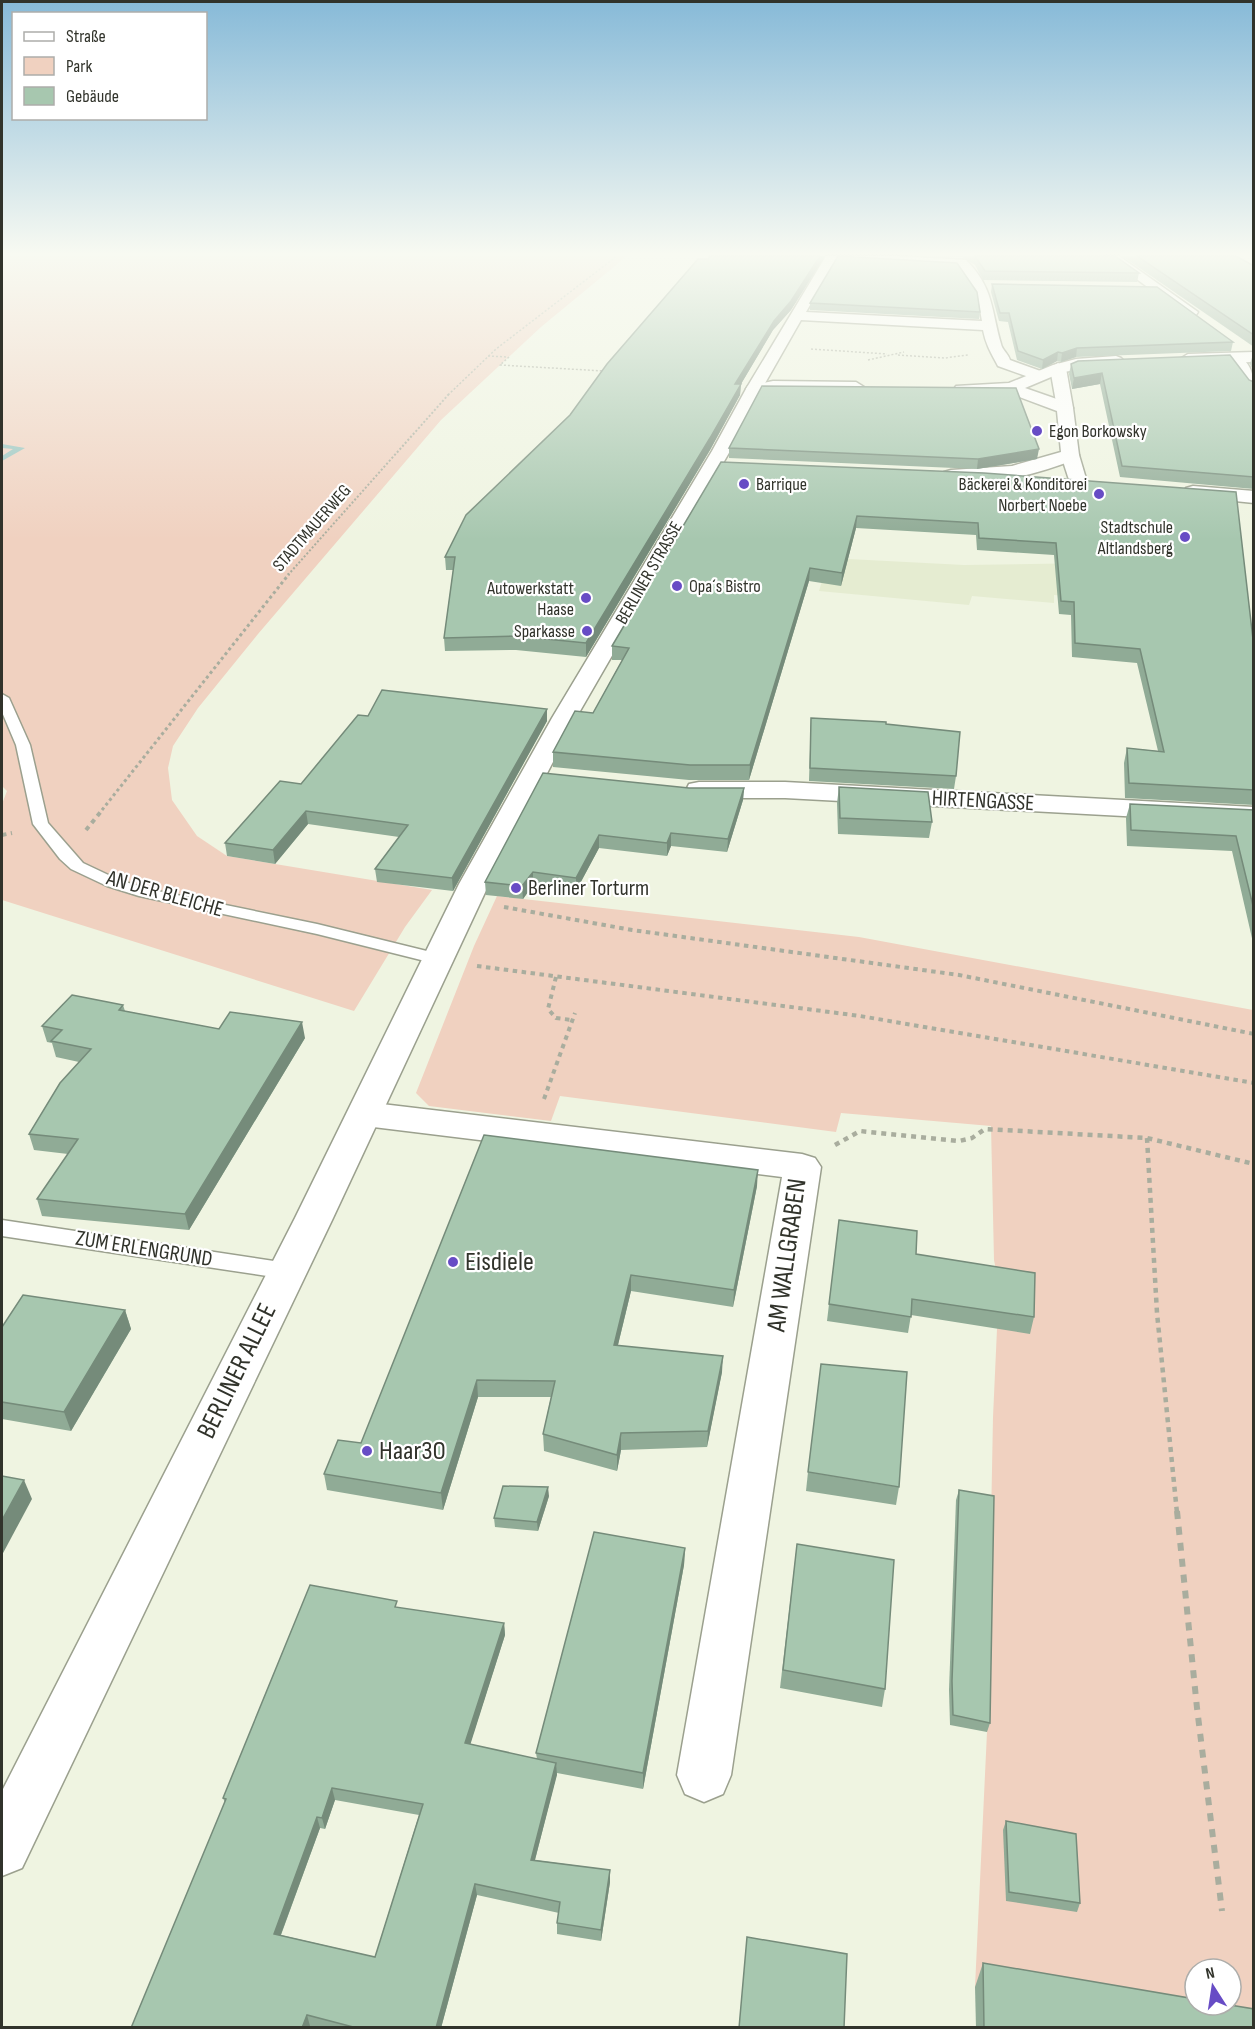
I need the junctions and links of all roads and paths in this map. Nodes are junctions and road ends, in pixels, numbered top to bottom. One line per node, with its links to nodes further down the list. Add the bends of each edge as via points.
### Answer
1 (496, 351): 9 (path, STADTMAUERWEG)
2 (777, 351): 20 (street, BERLINER STRASSE)
3 (846, 351): 7 (path)
4 (910, 351): 7 (path)
5 (996, 351): 16 (street, via 1003,363)
6 (1232, 351): 10 (street); 11 (street); 17 (street)
7 (893, 354): 8 (path, via 945,358); 12 (path)
8 (970, 355)
9 (489, 356): 15 (path, via 509,357 500,365); 31 (path, STADTMAUERWEG, via 452,390 293,569)
10 (1253, 357)
11 (1172, 360)
12 (861, 361)
13 (1126, 361): 14 (street)
14 (1058, 368): 16 (street); 22 (street)
15 (611, 372)
16 (1040, 376): 19 (street)
17 (1254, 386)
18 (872, 387): 20 (street)
19 (1011, 388): 21 (street); 22 (street)
20 (754, 389): 32 (street, BERLINER STRASSE, via 722,466 641,584 545,776)
21 (950, 389)
22 (1065, 408): 23 (street)
23 (1070, 455): 25 (street, via 1046,465); 25 (street, via 1087,483)
24 (938, 476): 25 (street)
25 (977, 477)
26 (1173, 490): 27 (street)
27 (1254, 497)
28 (2, 698): 31 (lane, AN DER BLEICHE, via 23,745 41,824)
29 (678, 789): 30 (street, HIRTENGASSE, via 785,790)
30 (1254, 815)
31 (66, 856): 34 (lane, AN DER BLEICHE, via 77,866 113,883 145,893)
32 (470, 892): 34 (street, BERLINER ALLEE)
33 (502, 907): 38 (path, via 632,930 959,975)
34 (454, 962): 35 (path); 41 (street, BERLINER ALLEE)
35 (556, 977): 37 (path, via 548,1008 556,1018); 39 (path, via 860,1016)
36 (575, 1013): 37 (path)
37 (572, 1020): 40 (path)
38 (1254, 1034)
39 (1254, 1083)
40 (545, 1095)
41 (365, 1113): 44 (street, AM WALLGRABEN); 46 (street, BERLINER ALLEE)
42 (1147, 1138): 43 (path); 44 (path, via 985,1130 959,1142 860,1131); 49 (path, via 1157,1313)
43 (1254, 1164)
44 (802, 1167): 47 (street, AM WALLGRABEN)
45 (2, 1228): 46 (lane, ZUM ERLENGRUND)
46 (287, 1271): 48 (street, BERLINER ALLEE)
47 (704, 1775)
48 (2, 1848)
49 (1222, 1911)

